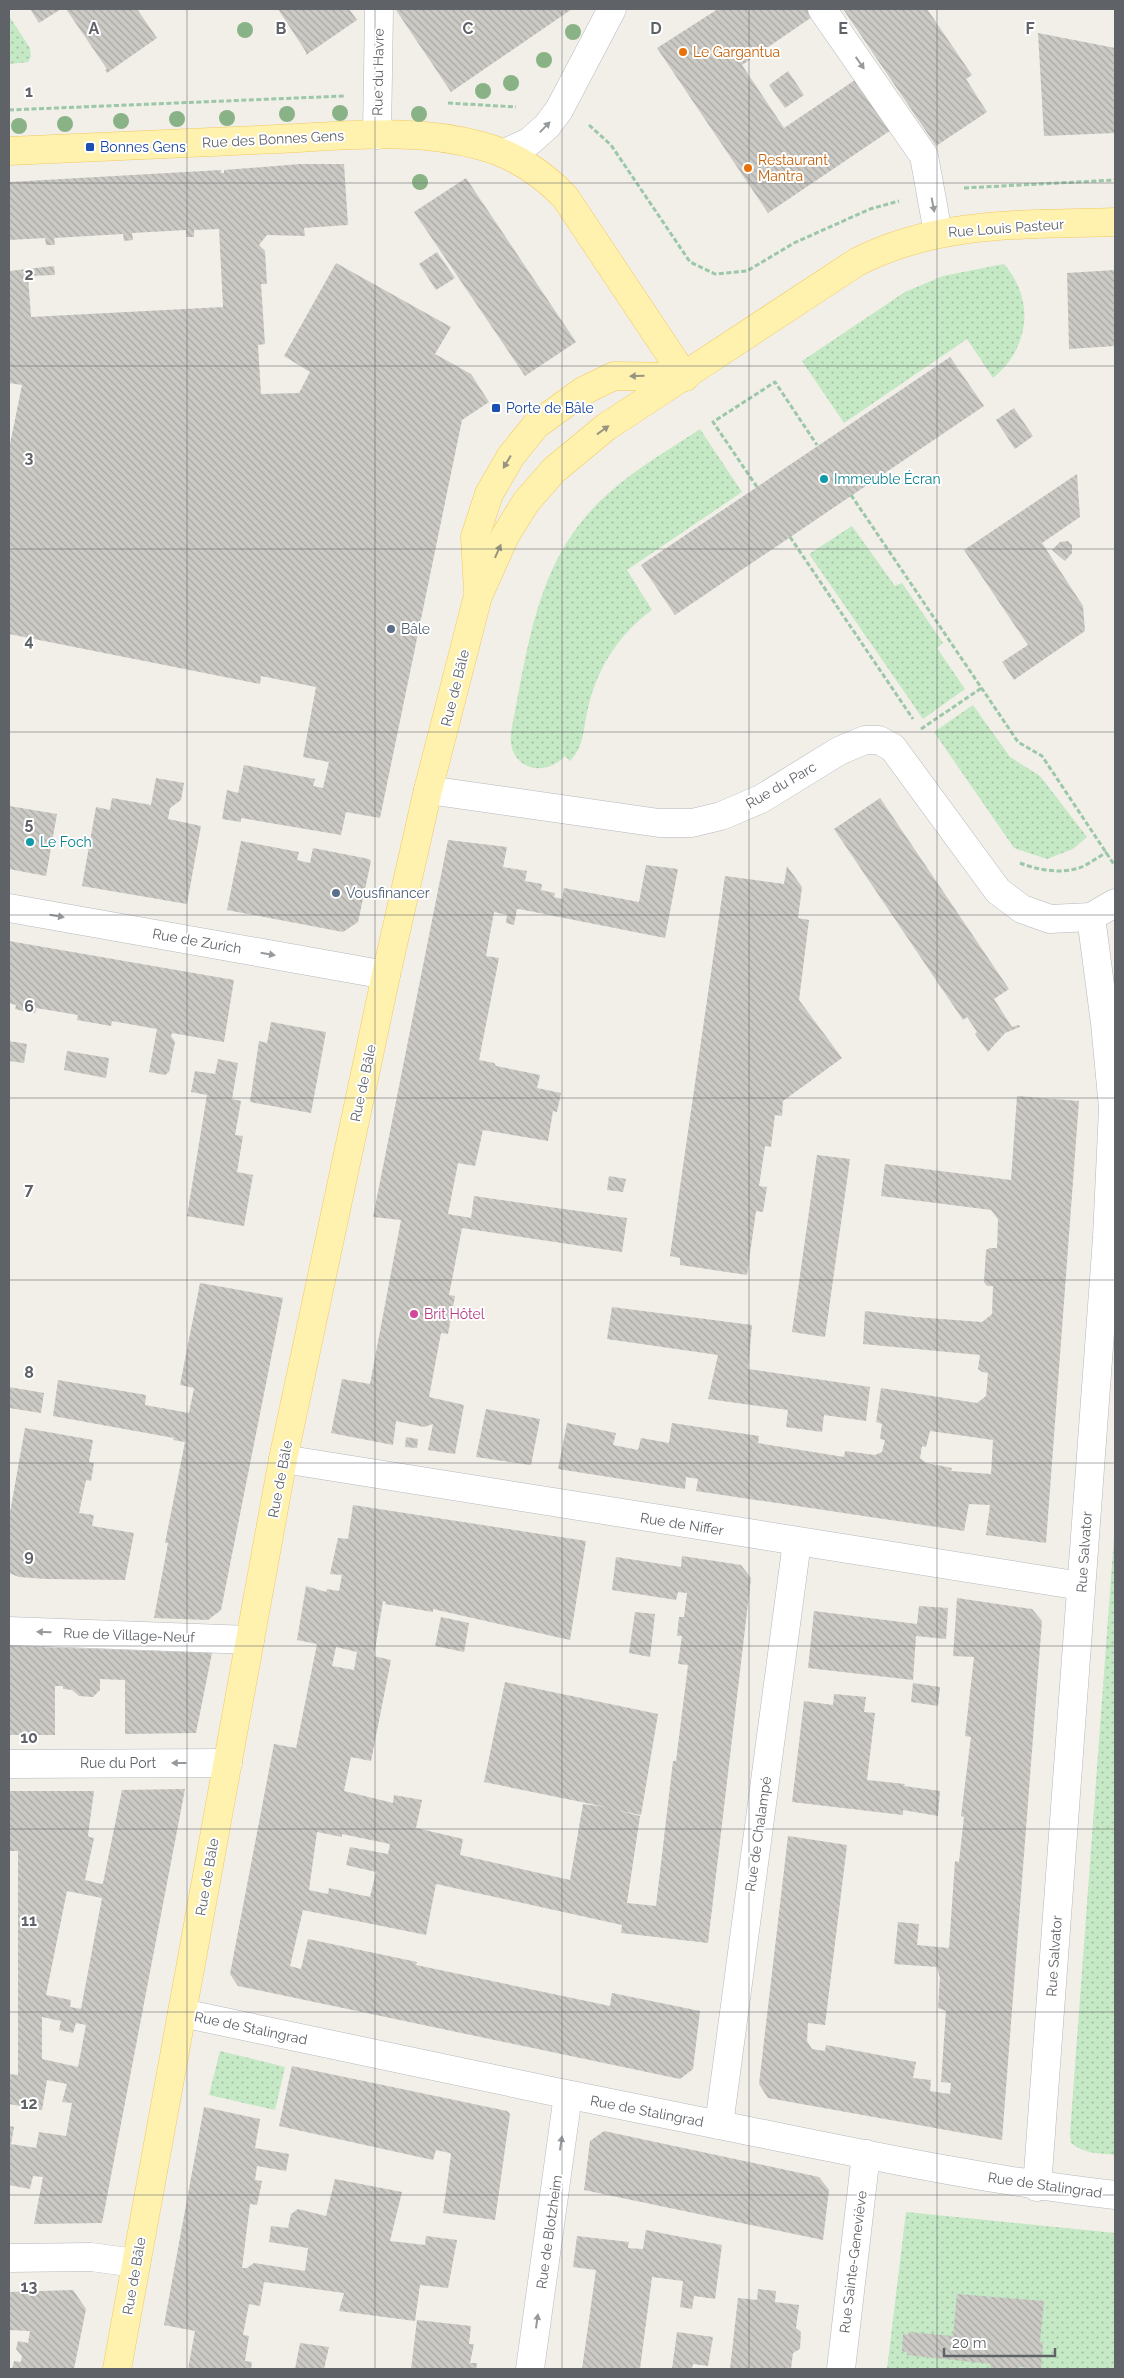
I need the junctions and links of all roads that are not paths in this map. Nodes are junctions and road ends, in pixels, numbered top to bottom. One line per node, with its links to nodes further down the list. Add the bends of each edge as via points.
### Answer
1 (379, 9): 4 (street, Rue du Havre)
2 (612, 9): 6 (street, one-way to 2, via 529,142 551,121)
3 (822, 9): 8 (street, one-way to 8, via 924,156)
4 (377, 135): 5 (main road, Rue des Bonnes Gens); 6 (main road, Rue des Bonnes Gens, via 446,138)
5 (9, 151)
6 (505, 154): 9 (main road, via 548,179 565,197)
7 (1115, 222): 8 (main road, Rue Louis Pasteur, via 976,227)
8 (938, 233): 9 (main road, Rue Louis Pasteur, via 884,248 857,262)
9 (686, 377): 10 (main road, Rue de Bâle, one-way to 9, via 505,536 522,508 554,470 606,427); 10 (main road, Rue de Bâle, one-way to 10, via 614,376 582,391 536,425 511,456 489,494 475,537)
10 (478, 596): 11 (main road, Rue de Bâle)
11 (428, 790): 14 (street, Rue du Parc, via 659,823 692,823 721,816 761,800 839,751 865,740 879,740 893,748 998,891 1022,909 1050,919); 15 (main road, Rue de Bâle)
12 (1115, 903): 14 (street)
13 (9, 908): 15 (street, Rue de Zurich, one-way to 15)
14 (1091, 917): 18 (street, Rue Salvator, via 1113,1108 1107,1238)
15 (386, 975): 16 (main road, Rue de Bâle)
16 (283, 1460): 17 (street, Rue de Niffer); 20 (main road, Rue de Bâle)
17 (797, 1542): 18 (street, Rue de Niffer); 25 (street, Rue de Chalampé)
18 (1081, 1586): 27 (street, Rue Salvator)
19 (9, 1631): 20 (street, Rue de Village-Neuf, one-way to 19)
20 (250, 1640): 21 (main road, Rue de Bâle)
21 (228, 1763): 22 (street, Rue du Port, one-way to 22); 23 (main road, Rue de Bâle)
22 (9, 1764)
23 (182, 2013): 24 (street, Rue de Stalingrad); 30 (main road, Rue de Bâle)
24 (568, 2095): 25 (street, Rue de Stalingrad); 32 (street, Rue de Blotzheim, one-way to 24)
25 (719, 2125): 26 (street, Rue de Stalingrad)
26 (866, 2154): 27 (street, Rue de Stalingrad); 33 (street, Rue Sainte-Geneviève)
27 (1037, 2187): 28 (street, Rue de Stalingrad)
28 (1115, 2195)
29 (9, 2258): 30 (street, via 91,2256)
30 (136, 2263): 31 (main road, Rue de Bâle)
31 (117, 2369)
32 (530, 2369)
33 (841, 2369)

